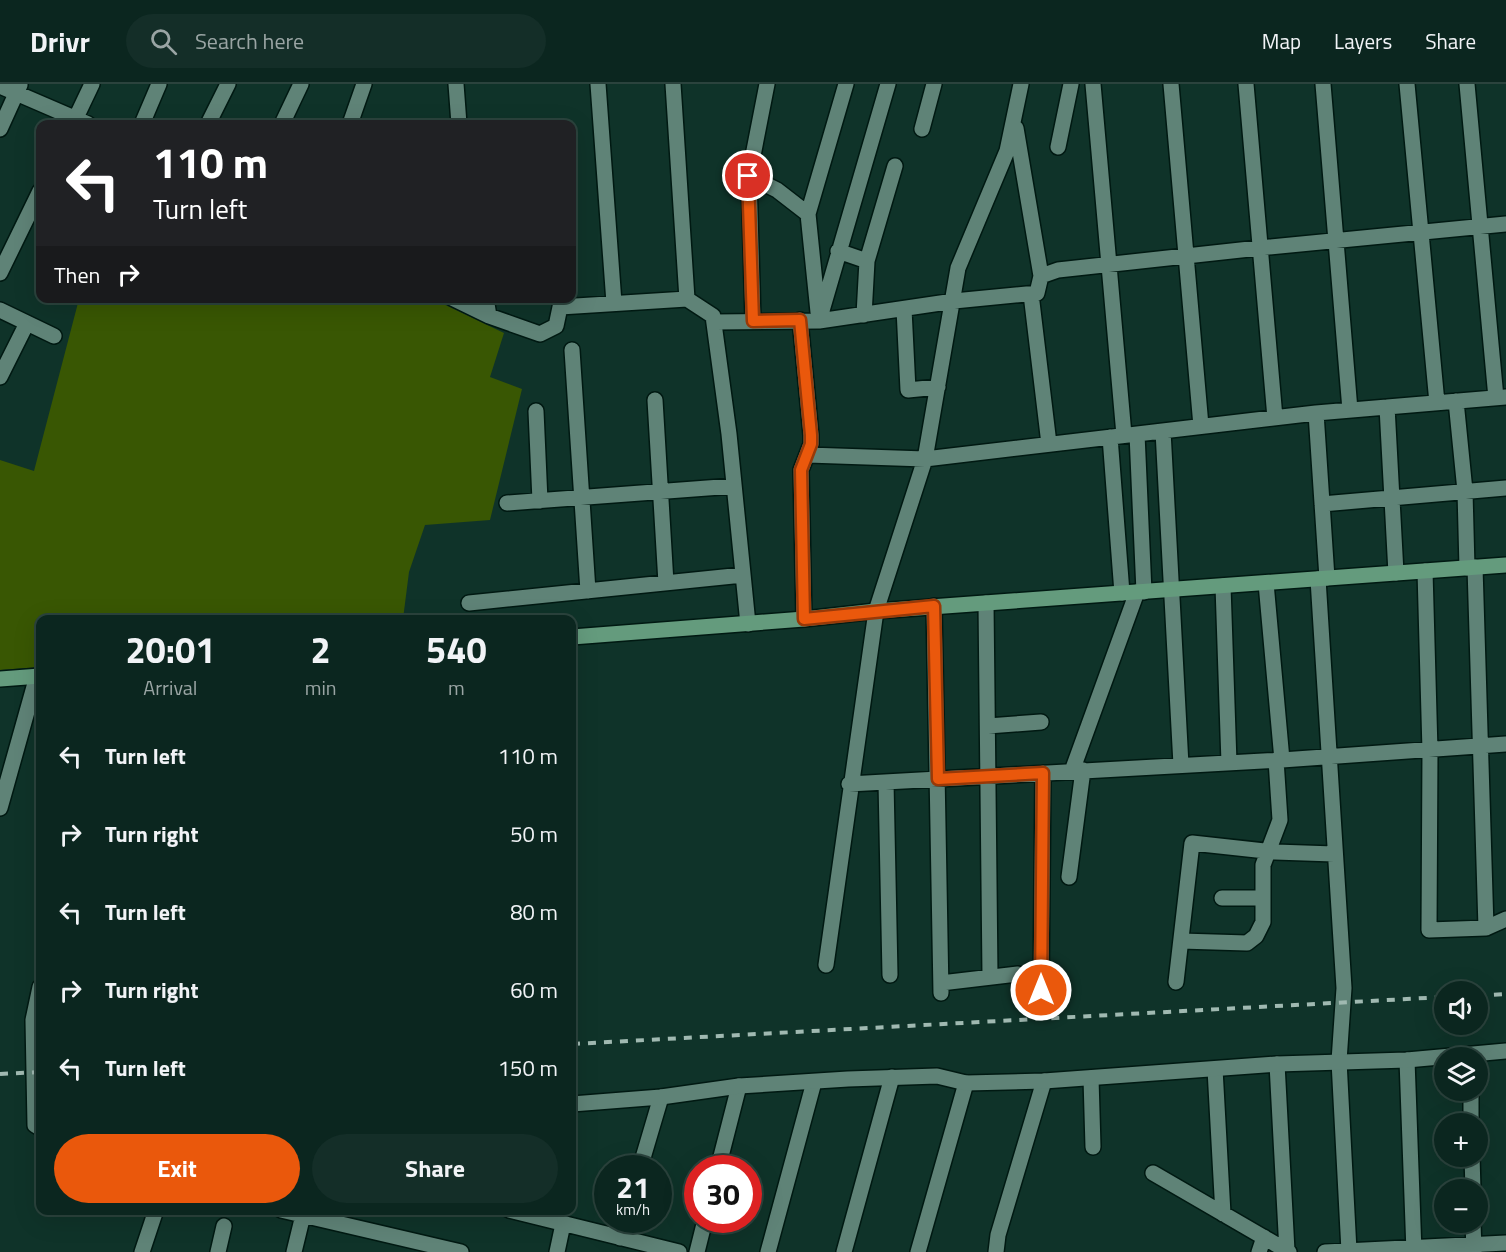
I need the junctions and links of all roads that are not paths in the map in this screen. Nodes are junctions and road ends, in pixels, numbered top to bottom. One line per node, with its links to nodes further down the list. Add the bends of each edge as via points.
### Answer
1 (92, 84): 25 (street)
2 (159, 84): 26 (street)
3 (228, 84): 27 (street)
4 (301, 84): 28 (street)
5 (363, 84): 29 (street)
6 (456, 84): 30 (street)
7 (598, 84): 54 (street)
8 (673, 84): 50 (street)
9 (767, 84): 35 (street)
10 (846, 84): 37 (street)
11 (888, 84): 43 (street)
12 (934, 84): 32 (street)
13 (1021, 84): 23 (street)
14 (1071, 84): 33 (street)
15 (1093, 84): 46 (street)
16 (1171, 84): 44 (street)
17 (1246, 84): 42 (street)
18 (1323, 84): 41 (street)
19 (1407, 84): 40 (street)
20 (1467, 84): 39 (street)
21 (0, 86): 22 (street)
22 (18, 88): 24 (street); 31 (street)
23 (1014, 119): 48 (street); 51 (street, via 1007,151 958,268)
24 (74, 120)
25 (80, 120)
26 (144, 120)
27 (210, 120)
28 (284, 120)
29 (351, 120)
30 (459, 120)
31 (0, 129)
32 (922, 129)
33 (1059, 147)
34 (895, 166): 45 (street)
35 (748, 176): 37 (street, via 777,190); 60 (street)
36 (36, 199): 47 (street)
37 (808, 214): 61 (street)
38 (1506, 224): 39 (street)
39 (1482, 226): 40 (street); 68 (street)
40 (1421, 232): 41 (street); 71 (street)
41 (1335, 241): 42 (street); 73 (street)
42 (1260, 248): 44 (street); 76 (street)
43 (838, 251): 45 (street); 61 (street)
44 (1186, 256): 46 (street); 77 (street)
45 (867, 261): 57 (street)
46 (1110, 264): 48 (street); 79 (street)
47 (0, 273)
48 (1041, 276): 49 (street, via 1040,288)
49 (1031, 294): 51 (street); 80 (street)
50 (687, 299): 54 (street); 62 (street, via 713,316)
51 (954, 301): 56 (street); 67 (street)
52 (462, 303): 58 (street)
53 (487, 303): 58 (street)
54 (614, 303): 58 (street, via 560,308 556,326 540,334)
55 (0, 309): 63 (street)
56 (904, 309): 57 (street); 67 (street, via 908,390)
57 (864, 315): 61 (street)
58 (489, 316)
59 (800, 320): 60 (street); 61 (street); 81 (street, via 811,435)
60 (753, 321): 62 (street)
61 (819, 321)
62 (715, 322): 83 (street)
63 (27, 323): 64 (street); 66 (street)
64 (54, 336)
65 (572, 350): 87 (street)
66 (0, 377)
67 (938, 387): 82 (street)
68 (1501, 397): 70 (street)
69 (656, 400): 86 (street)
70 (1456, 401): 71 (street); 85 (street)
71 (1437, 403): 72 (street)
72 (1387, 407): 73 (street); 88 (street)
73 (1350, 410): 75 (street)
74 (536, 411): 89 (street)
75 (1316, 412): 76 (street); 91 (street)
76 (1275, 418): 77 (street)
77 (1202, 426): 78 (street)
78 (1164, 431): 79 (street); 101 (street)
79 (1124, 435): 80 (street); 103 (street); 103 (street)
80 (1049, 444): 82 (street)
81 (808, 456): 82 (street); 108 (street, via 801,470)
82 (925, 459): 107 (street)
83 (734, 486): 86 (street); 96 (street)
84 (1506, 488): 85 (street)
85 (1465, 491): 88 (street); 93 (street)
86 (661, 492): 87 (street); 98 (street)
87 (582, 498): 89 (street); 102 (street)
88 (1390, 498): 91 (street); 95 (street)
89 (540, 501): 90 (street)
90 (507, 503)
91 (1322, 504): 97 (street)
92 (1506, 565): 93 (main road)
93 (1471, 567): 94 (main road); 117 (street)
94 (1425, 571): 95 (main road); 118 (street)
95 (1396, 573): 97 (main road)
96 (743, 575): 98 (street); 109 (street)
97 (1322, 579): 99 (main road); 119 (street)
98 (666, 583): 102 (street)
99 (1266, 583): 100 (main road); 120 (street)
100 (1223, 586): 101 (main road); 121 (street)
101 (1171, 590): 103 (main road); 122 (street)
102 (588, 591): 104 (street)
103 (1134, 592): 105 (main road); 123 (street)
104 (469, 603)
105 (986, 603): 106 (main road); 115 (street)
106 (934, 606): 107 (main road); 126 (street)
107 (876, 611): 108 (main road); 128 (street)
108 (804, 619): 109 (main road)
109 (748, 624): 110 (main road)
110 (576, 637)
111 (36, 676): 112 (main road)
112 (0, 679)
113 (36, 686): 129 (street)
114 (1041, 722): 115 (street)
115 (988, 726): 125 (street)
116 (1506, 744): 117 (street)
117 (1482, 746): 118 (street); 136 (street)
118 (1430, 751): 119 (street); 136 (street, via 1429,930)
119 (1329, 757): 120 (street); 131 (street)
120 (1280, 760): 121 (street); 130 (street, via 1280,820)
121 (1229, 763): 122 (street)
122 (1181, 765): 123 (street)
123 (1077, 771): 124 (street); 132 (street)
124 (1043, 773): 125 (street); 143 (street)
125 (989, 776): 126 (street); 141 (street)
126 (938, 779): 127 (street); 141 (street, via 941,988)
127 (886, 782): 128 (street); 140 (street)
128 (849, 784): 138 (street)
129 (0, 808)
130 (1269, 852): 131 (street); 134 (street, via 1263,865); 137 (street, via 1192,843)
131 (1334, 854): 149 (street, via 1344,988)
132 (1069, 877)
133 (1222, 898): 134 (street)
134 (1263, 898): 137 (street, via 1263,922 1247,943)
135 (1506, 919): 136 (street)
136 (1486, 928)
137 (1181, 942): 142 (street)
138 (826, 965)
139 (1018, 974): 141 (street)
140 (890, 975)
141 (990, 975)
142 (1176, 982)
143 (1041, 990)
144 (36, 1006): 160 (street)
145 (1506, 1051): 146 (street)
146 (1488, 1053)
147 (1434, 1058): 148 (street)
148 (1407, 1060): 149 (street); 179 (street)
149 (1339, 1061): 150 (street); 181 (street)
150 (1277, 1065): 151 (street); 180 (street)
151 (1215, 1068): 153 (street); 165 (street)
152 (892, 1077): 155 (street); 156 (street, via 937,1076); 190 (street)
153 (1091, 1078): 154 (street); 161 (street)
154 (1044, 1081): 156 (street); 192 (street)
155 (814, 1082): 157 (street); 189 (street)
156 (966, 1083): 191 (street)
157 (739, 1086): 158 (street); 163 (street)
158 (661, 1097): 159 (street); 162 (street)
159 (576, 1104)
160 (36, 1125)
161 (1093, 1147)
162 (644, 1155)
163 (721, 1155)
164 (1153, 1173): 165 (street)
165 (1223, 1214): 176 (street)
166 (154, 1215): 182 (street)
167 (303, 1215): 178 (street); 184 (street)
168 (528, 1215): 169 (street)
169 (563, 1224): 174 (street); 186 (street)
170 (224, 1226): 183 (street)
171 (622, 1233): 174 (street)
172 (702, 1233): 188 (street)
173 (1473, 1233): 177 (street)
174 (620, 1238): 187 (street)
175 (1506, 1243): 177 (street)
176 (1261, 1245): 180 (street)
177 (1474, 1248): 179 (street)
178 (440, 1250): 185 (street)
179 (1414, 1250): 181 (street)
180 (1288, 1251)
181 (1349, 1251): 193 (street)
182 (142, 1252)
183 (218, 1252)
184 (294, 1252)
185 (461, 1252)
186 (557, 1252)
187 (679, 1252)
188 (697, 1252)
189 (768, 1252)
190 (844, 1252)
191 (918, 1252)
192 (996, 1252)
193 (1325, 1252)

